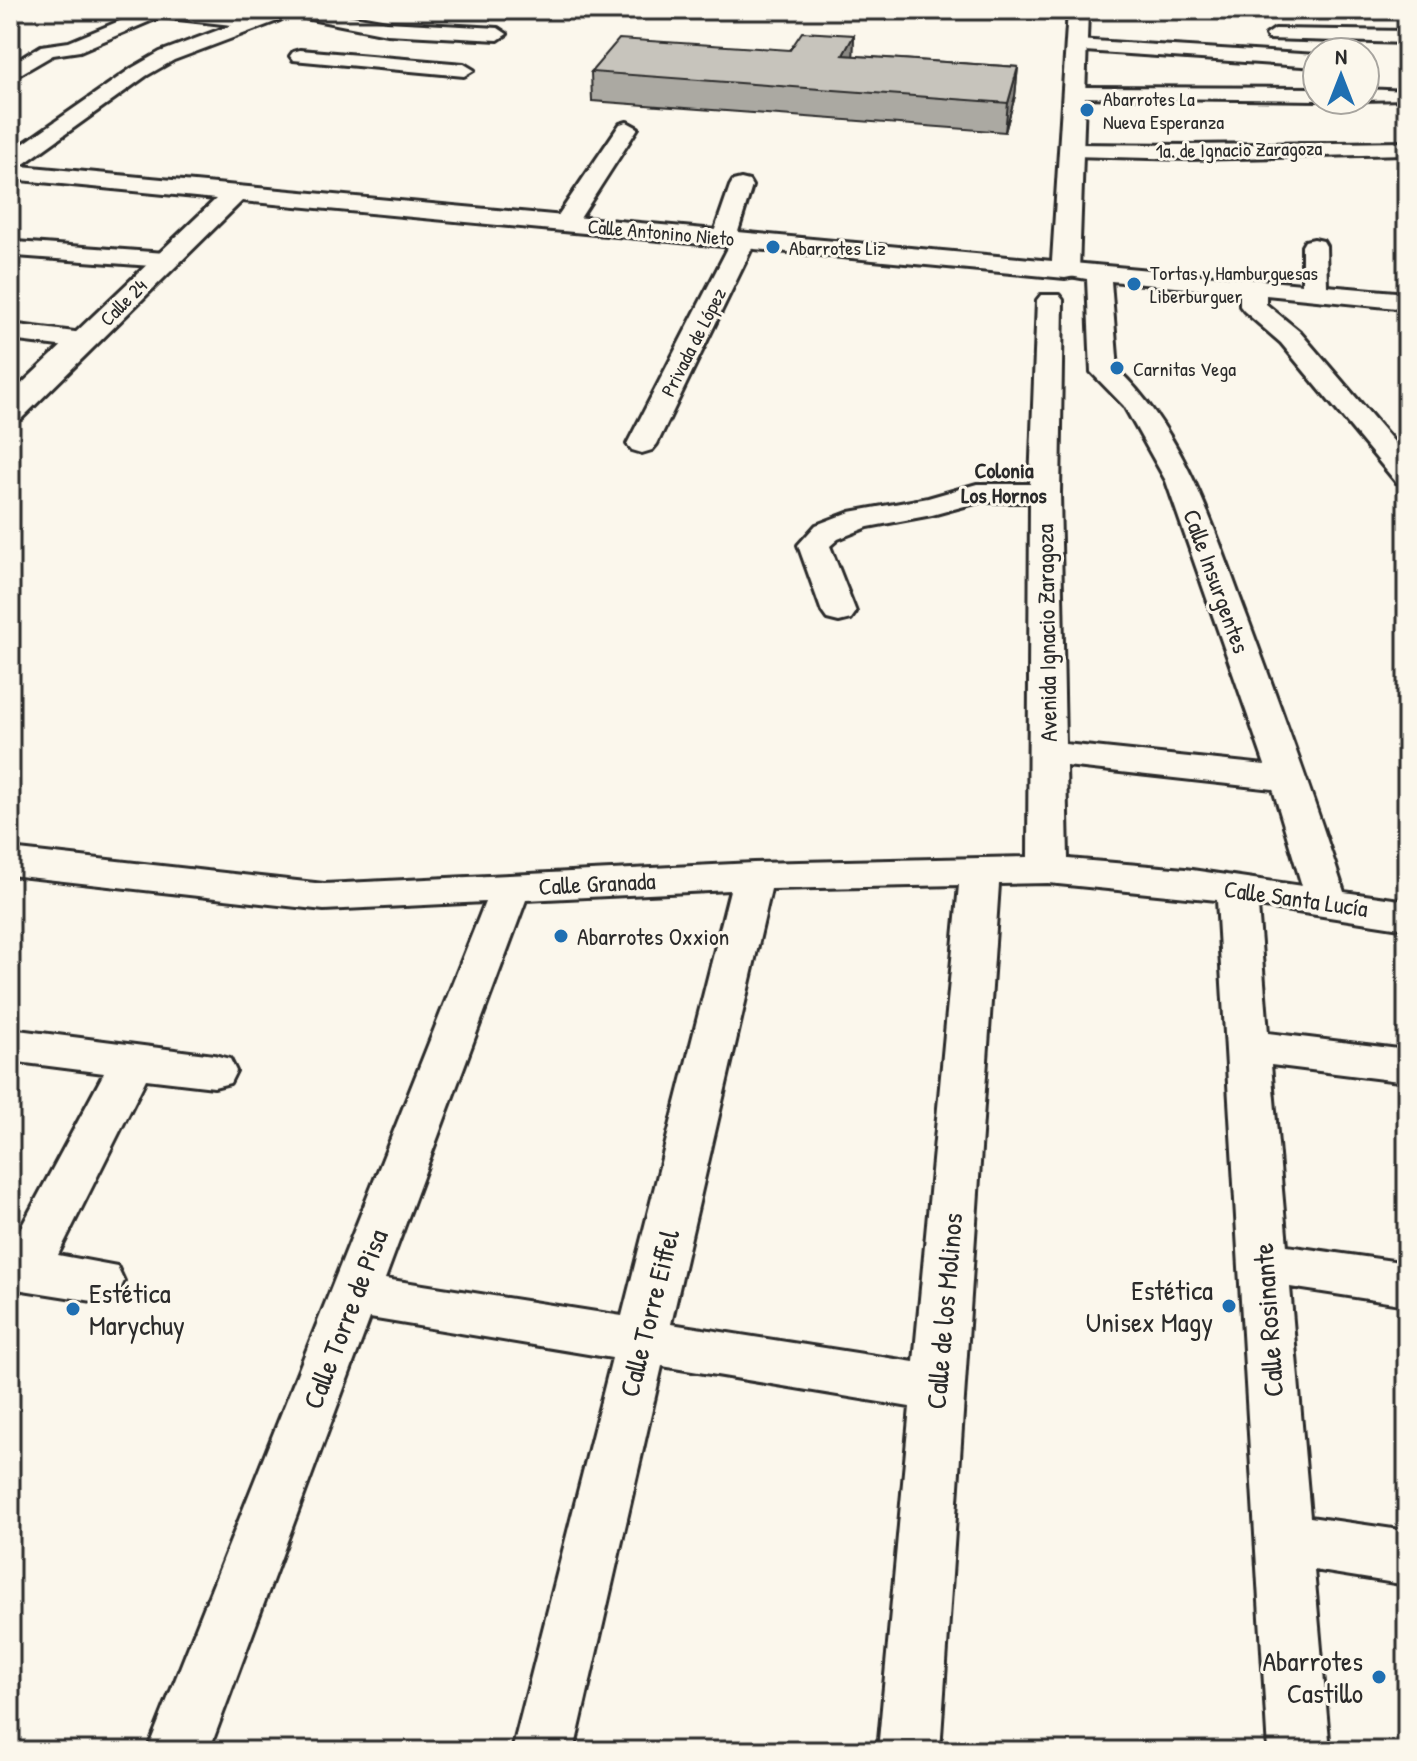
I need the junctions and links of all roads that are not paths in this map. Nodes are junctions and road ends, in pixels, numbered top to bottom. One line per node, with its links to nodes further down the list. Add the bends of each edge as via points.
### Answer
1 (137, 10): 3 (street)
2 (1078, 10): 13 (main road)
3 (159, 11): 5 (street); 14 (street, via 73,47)
4 (309, 12): 5 (street); 6 (street)
5 (263, 17): 29 (street, via 139,72)
6 (381, 27): 8 (street); 16 (street, via 291,61)
7 (56, 31): 14 (street, via 44,38)
8 (498, 34)
9 (1176, 35): 10 (street)
10 (1205, 35)
11 (1263, 35): 12 (street)
12 (1407, 37)
13 (1077, 46): 15 (street); 18 (main road)
14 (48, 50): 17 (street)
15 (1301, 60)
16 (464, 70)
17 (10, 74)
18 (1074, 93): 19 (street); 22 (main road)
19 (1301, 94)
20 (1381, 95): 21 (street)
21 (1400, 95)
22 (1073, 125): 23 (street); 28 (main road)
23 (1099, 125)
24 (627, 128): 33 (street)
25 (1314, 128): 26 (street)
26 (1407, 130)
27 (1407, 148): 28 (street, 1a. de Ignacio Zaragoza)
28 (1071, 150): 38 (main road)
29 (10, 163)
30 (10, 172): 32 (main road, Calle Antonino Nieto)
31 (741, 186): 34 (street, Privada de López)
32 (236, 193): 33 (main road, Calle Antonino Nieto); 37 (main road, Calle 24)
33 (565, 223): 34 (main road, Calle Antonino Nieto)
34 (734, 239): 38 (main road, Calle Antonino Nieto); 49 (street, Privada de López)
35 (1314, 246): 41 (street)
36 (16, 249): 37 (street)
37 (165, 260): 45 (main road, Calle 24)
38 (1065, 270): 39 (street, Calle Antonino Nieto)
39 (1099, 273): 40 (street, Calle Antonino Nieto); 46 (street)
40 (1258, 287): 41 (street, Calle Antonino Nieto); 50 (street, via 1253,306 1290,337)
41 (1315, 292): 43 (street, Calle Antonino Nieto)
42 (1050, 300): 47 (street, Avenida Ignacio Zaragoza)
43 (1407, 301)
44 (10, 332): 45 (street)
45 (83, 341): 48 (main road, Calle 24)
46 (1105, 372): 47 (street); 54 (street, Calle Insurgentes, via 1136,402 1181,481)
47 (1050, 375): 51 (street, Avenida Ignacio Zaragoza)
48 (10, 412)
49 (642, 444)
50 (1407, 476)
51 (1045, 493): 52 (street, via 977,493 861,519 827,532 814,545); 53 (street, Avenida Ignacio Zaragoza)
52 (839, 612)
53 (1047, 753): 54 (street); 56 (street, Avenida Ignacio Zaragoza)
54 (1289, 779): 62 (street, Calle Insurgentes)
55 (10, 862): 60 (street, Calle Granada, via 324,897)
56 (1048, 870): 57 (street, Calle Granada); 59 (street, Calle Granada)
57 (980, 871): 58 (street, Calle Granada); 75 (street, Calle de los Molinos)
58 (754, 876): 60 (street, Calle Granada); 74 (street, Calle Torre Eiffel)
59 (1185, 882): 61 (street, Calle Santa Lucía)
60 (511, 887): 73 (street, Calle Torre de Pisa)
61 (1236, 889): 62 (street, Calle Santa Lucía); 65 (street, Calle Rosinante)
62 (1327, 903): 63 (street, Calle Santa Lucía)
63 (1407, 915)
64 (10, 1045): 66 (street)
65 (1248, 1046): 67 (street); 69 (street, Calle Rosinante)
66 (133, 1061): 68 (street); 70 (street, via 35,1250)
67 (1407, 1066)
68 (214, 1071)
69 (1264, 1263): 72 (street); 76 (street, Calle Rosinante)
70 (19, 1269): 71 (street)
71 (99, 1281)
72 (1407, 1284)
73 (354, 1295): 74 (street); 78 (street, Calle Torre de Pisa)
74 (642, 1341): 75 (street); 79 (street, Calle Torre Eiffel)
75 (938, 1389): 80 (street, Calle de los Molinos)
76 (1284, 1539): 77 (street); 81 (street, Calle Rosinante)
77 (1407, 1558)
78 (178, 1751)
79 (543, 1751)
80 (909, 1751)
81 (1299, 1751)

